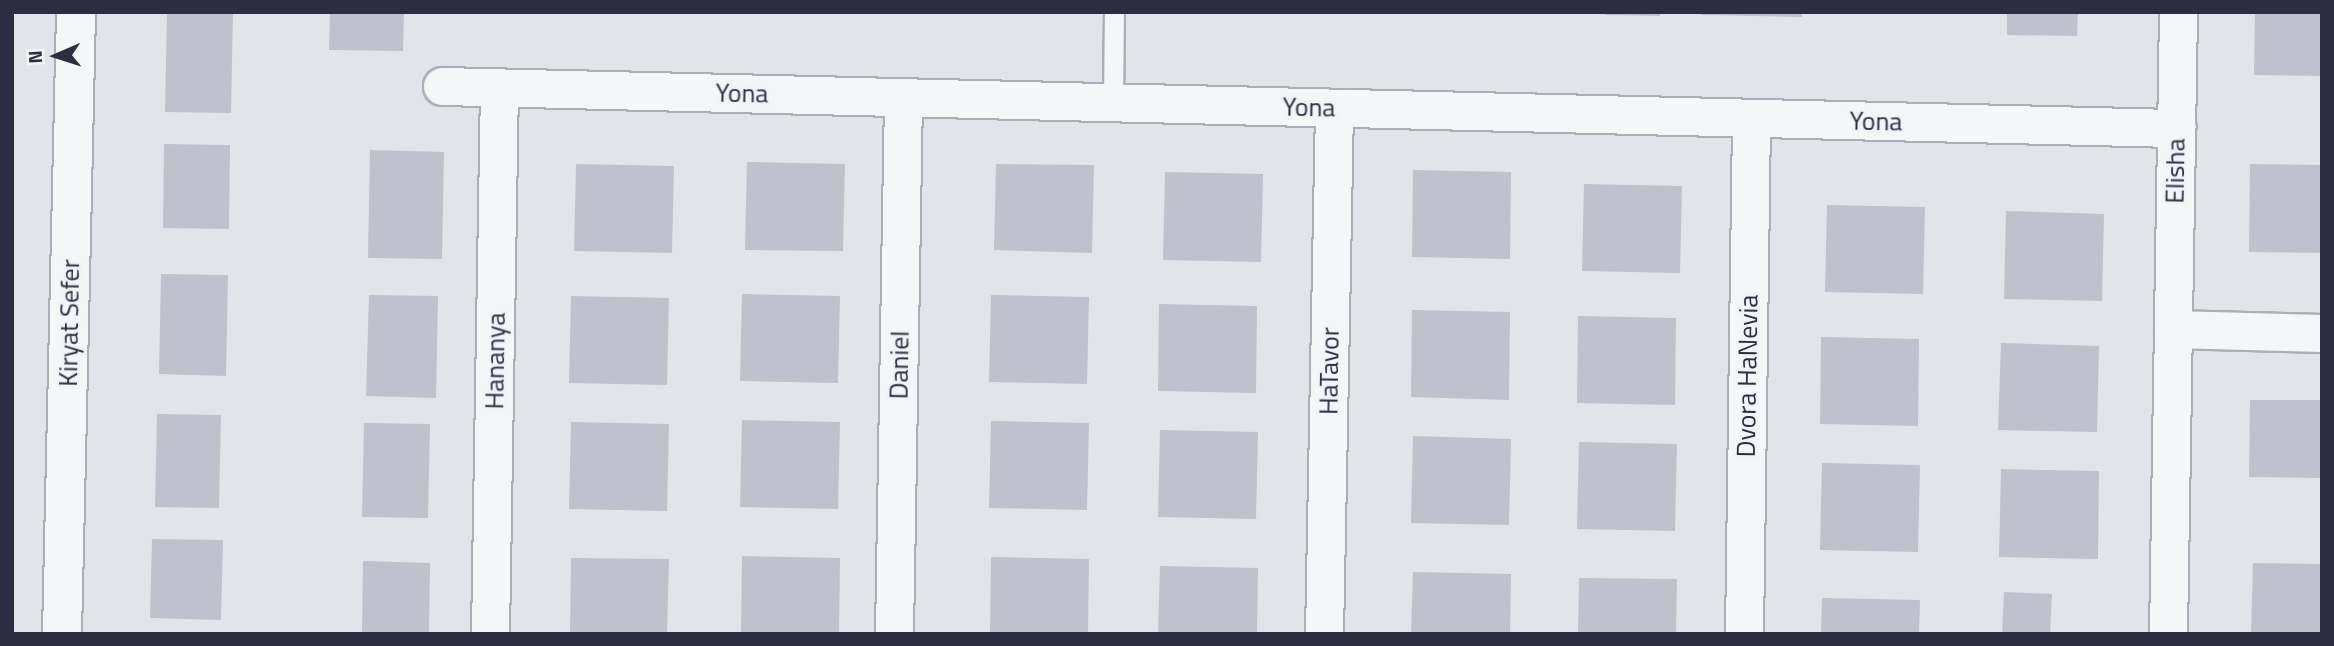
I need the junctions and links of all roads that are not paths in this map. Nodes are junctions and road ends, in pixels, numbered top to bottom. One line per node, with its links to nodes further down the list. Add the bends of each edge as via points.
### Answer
1 (76, 12): 13 (street, Kiryat Sefer)
2 (1114, 12): 7 (lane)
3 (2178, 12): 10 (street, Elisha)
4 (442, 86): 5 (street, Yona)
5 (499, 88): 6 (street, Yona); 14 (street, Hananya)
6 (903, 97): 7 (street, Yona); 15 (street, Daniel)
7 (1113, 103): 8 (street, Yona)
8 (1334, 108): 9 (street, Yona); 16 (street, HaTavor)
9 (1751, 118): 10 (street, Yona); 17 (street, Dvora HaNevia)
10 (2176, 128): 11 (street, Elisha)
11 (2173, 329): 12 (street); 18 (street, Elisha)
12 (2322, 333)
13 (62, 634)
14 (491, 634)
15 (894, 634)
16 (1324, 634)
17 (1744, 634)
18 (2168, 634)

